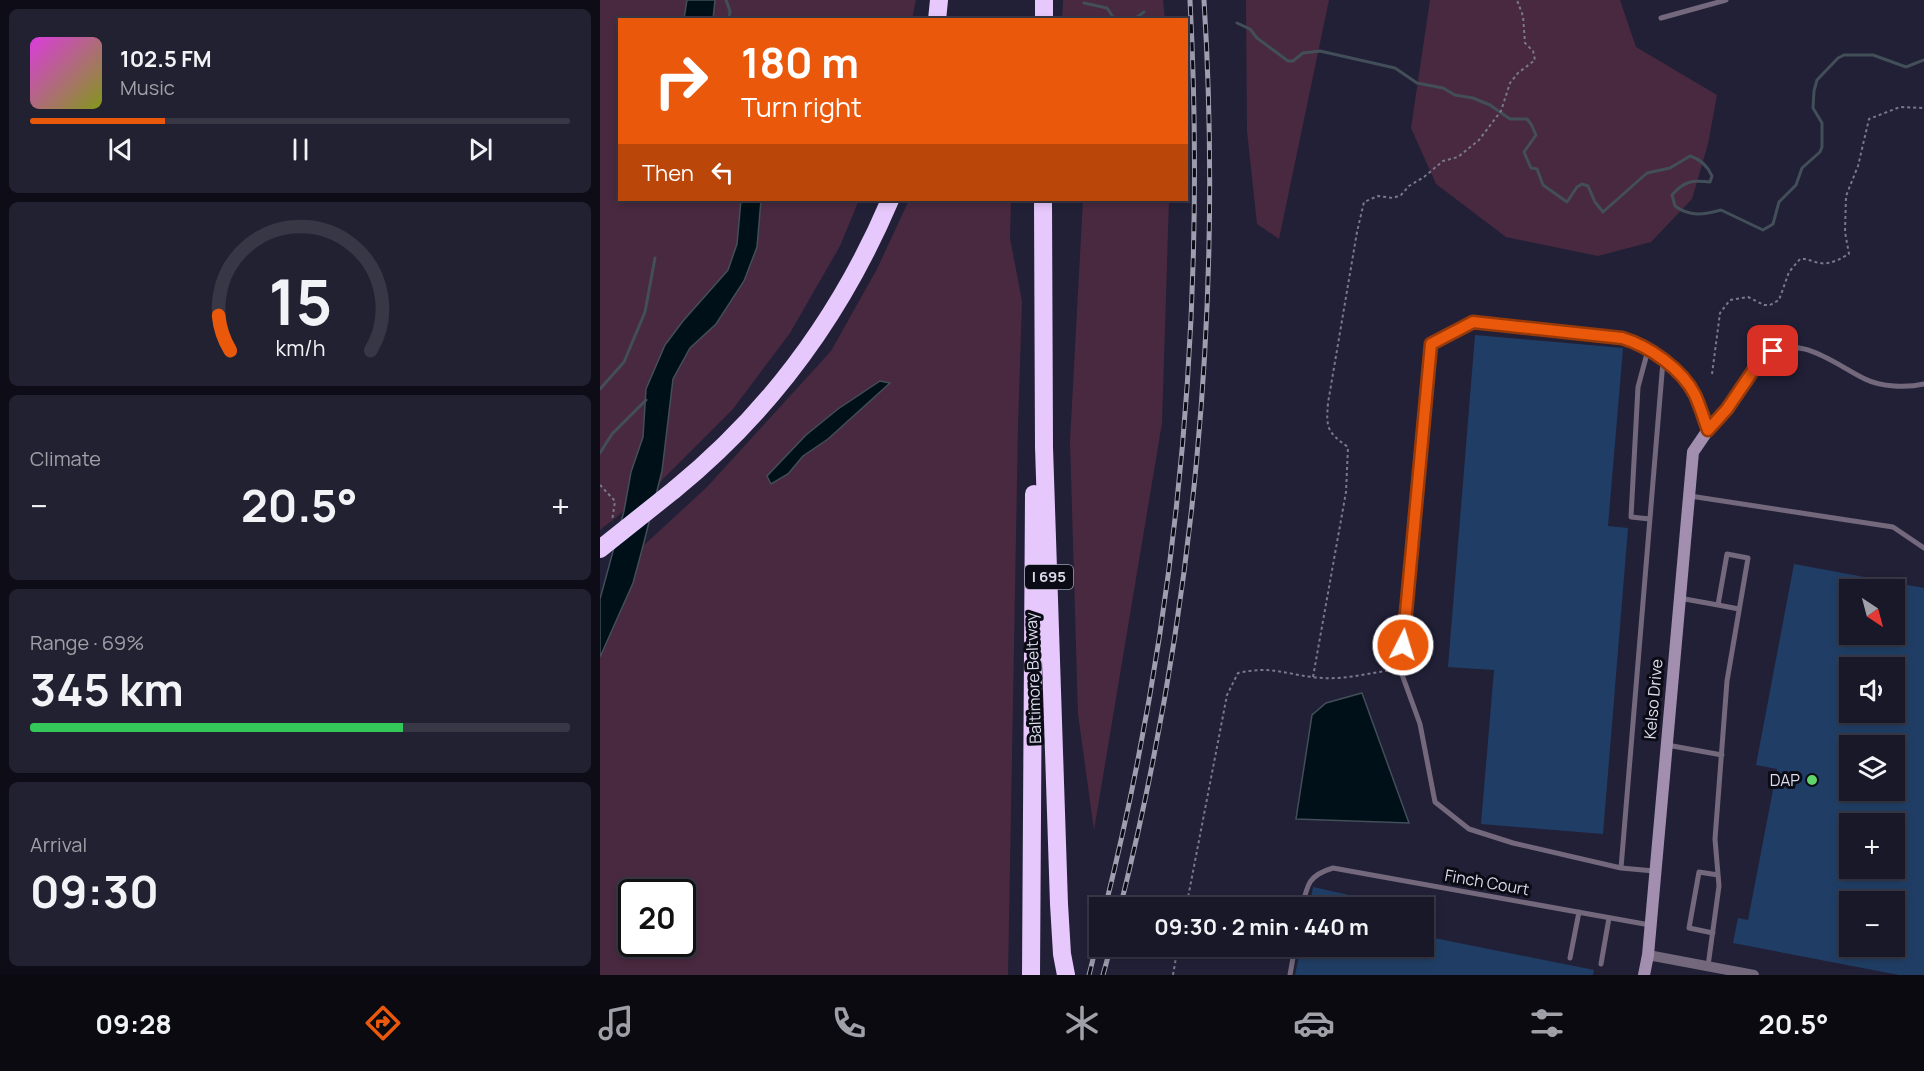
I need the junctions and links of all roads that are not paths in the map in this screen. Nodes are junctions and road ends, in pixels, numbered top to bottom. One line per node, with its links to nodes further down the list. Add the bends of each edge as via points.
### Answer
1 (939, 0): 4 (highway)
2 (1044, 0): 5 (highway)
3 (1726, 0): 6 (lane)
4 (937, 18)
5 (1044, 18)
6 (1661, 18)
7 (890, 201): 17 (highway, bridge, via 852,278 811,345 756,414 700,469)
8 (1041, 201): 37 (highway, Baltimore Beltway / I 695, via 1044,447 1062,954)
9 (1041, 201): 36 (highway, via 1034,446)
10 (1648, 350): 11 (lane); 15 (lane, via 1638,387 1631,517); 23 (lane, via 1622,338 1473,322 1431,344 1400,669 1420,724 1435,802 1469,829)
11 (1663, 361): 13 (lane, via 1684,378); 15 (lane)
12 (1924, 384): 13 (lane, via 1888,385 1867,380 1810,350 1789,347 1761,359)
13 (1708, 430): 14 (street, Kelso Drive, via 1693,452)
14 (1690, 496): 16 (lane, via 1893,527); 18 (street, Kelso Drive)
15 (1650, 519): 23 (lane)
16 (1924, 548)
17 (600, 549)
18 (1679, 598): 19 (lane); 21 (street, Kelso Drive)
19 (1718, 604): 20 (lane); 20 (lane, via 1727,554 1748,558)
20 (1739, 609): 22 (lane, via 1727,681)
21 (1666, 745): 22 (lane); 24 (street, Kelso Drive)
22 (1722, 755): 25 (lane, via 1715,839)
23 (1621, 868): 24 (lane)
24 (1656, 872): 29 (street, Kelso Drive)
25 (1718, 875): 30 (lane); 30 (lane, via 1699,872 1689,928)
26 (1306, 897): 27 (lane, Finch Court, via 1311,880 1319,872 1333,868)
27 (1579, 912): 28 (lane, Finch Court); 33 (lane)
28 (1609, 918): 29 (lane, Finch Court); 34 (lane)
29 (1650, 925): 31 (street, Kelso Drive)
30 (1713, 933): 35 (lane)
31 (1648, 955): 35 (street); 39 (street, Kelso Drive)
32 (1293, 957): 38 (lane)
33 (1570, 958)
34 (1601, 964)
35 (1708, 966): 40 (street)
36 (1031, 975)
37 (1066, 975)
38 (1290, 975)
39 (1644, 975)
40 (1754, 975)

